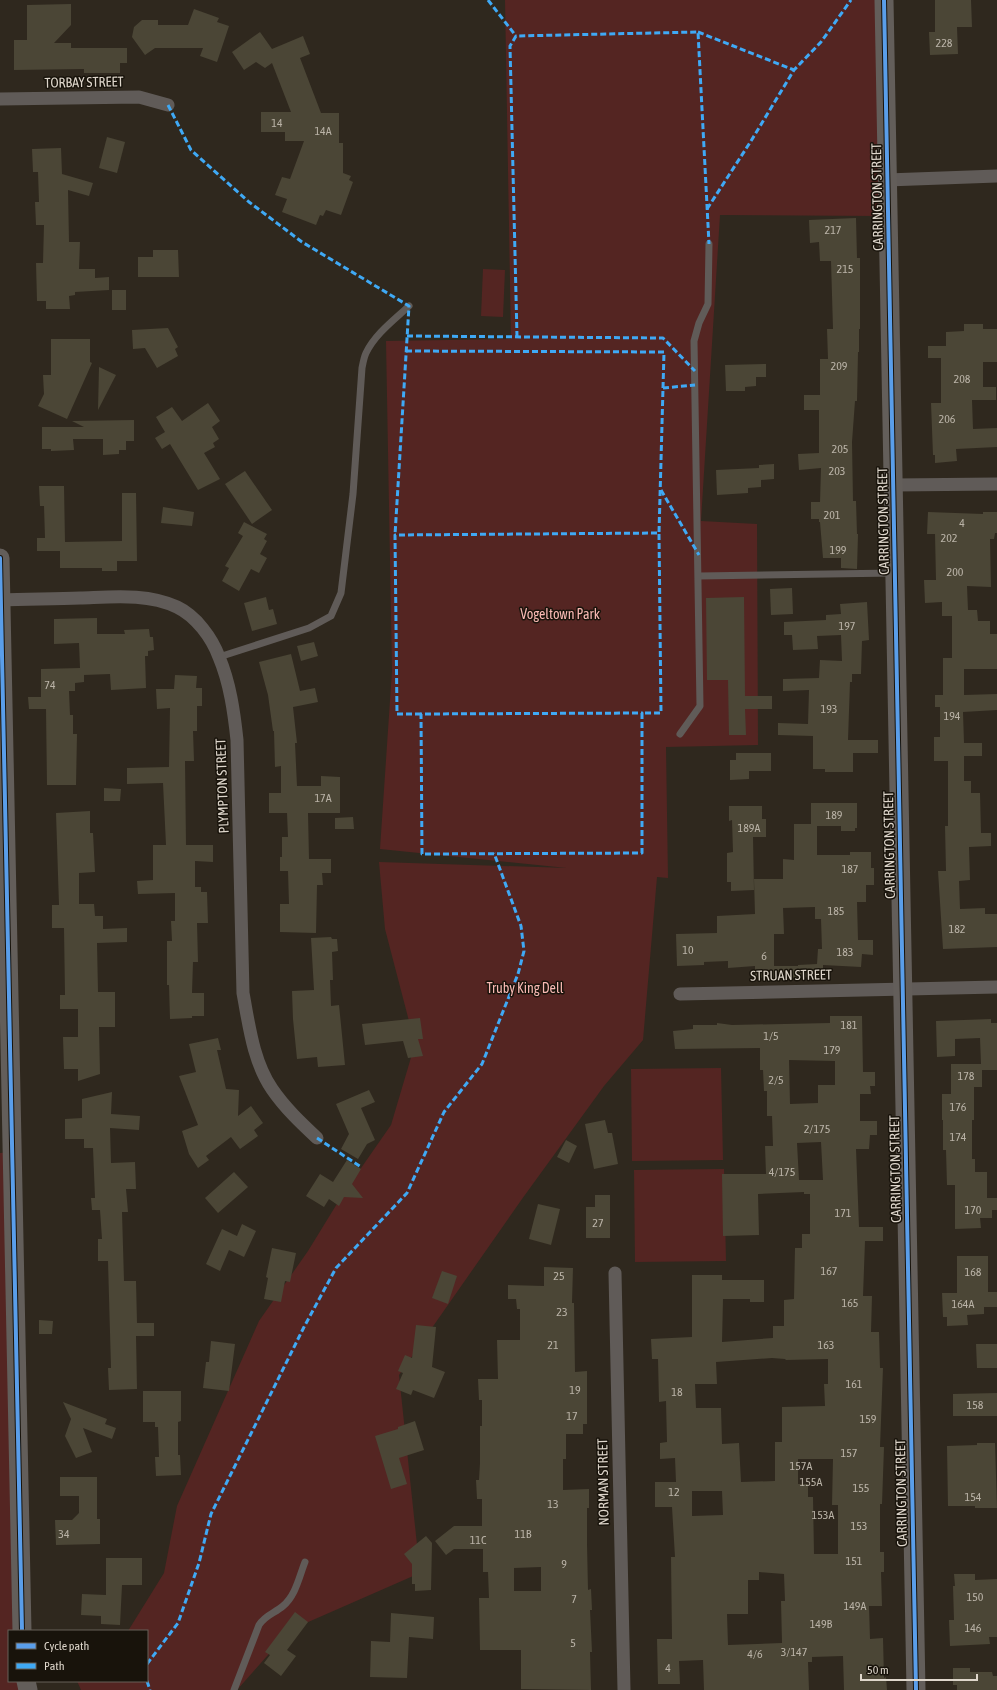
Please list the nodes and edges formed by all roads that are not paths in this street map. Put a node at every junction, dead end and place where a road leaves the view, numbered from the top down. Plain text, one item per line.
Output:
1 (884, 0) edge
2 (0, 99) edge
3 (168, 105) dead end
4 (997, 176) edge
5 (888, 180) junction
6 (709, 244) dead end
7 (409, 306) dead end
8 (997, 484) edge
9 (894, 485) junction
10 (0, 558) edge
11 (895, 573) junction
12 (699, 576) junction
13 (1, 600) edge
14 (219, 657) junction
15 (680, 734) dead end
16 (997, 987) edge
17 (902, 989) junction
18 (680, 994) dead end
19 (317, 1138) dead end
20 (615, 1273) dead end
21 (305, 1562) dead end
22 (22, 1630) edge
23 (234, 1690) edge
24 (624, 1690) edge
25 (916, 1690) edge

1 - 5 main road, CARRINGTON STREET
2 - 3 street, TORBAY STREET
4 - 5 street
5 - 9 main road, CARRINGTON STREET
6 - 12 lane
7 - 14 lane
8 - 9 street
9 - 11 main road, CARRINGTON STREET
10 - 13 main road
11 - 12 lane
11 - 17 main road, CARRINGTON STREET
12 - 15 lane
13 - 14 street, PLYMPTON STREET
13 - 22 main road
14 - 19 street, PLYMPTON STREET
16 - 17 street, STRUAN STREET
17 - 18 street, STRUAN STREET
17 - 25 main road, CARRINGTON STREET
20 - 24 street, NORMAN STREET
21 - 23 lane

